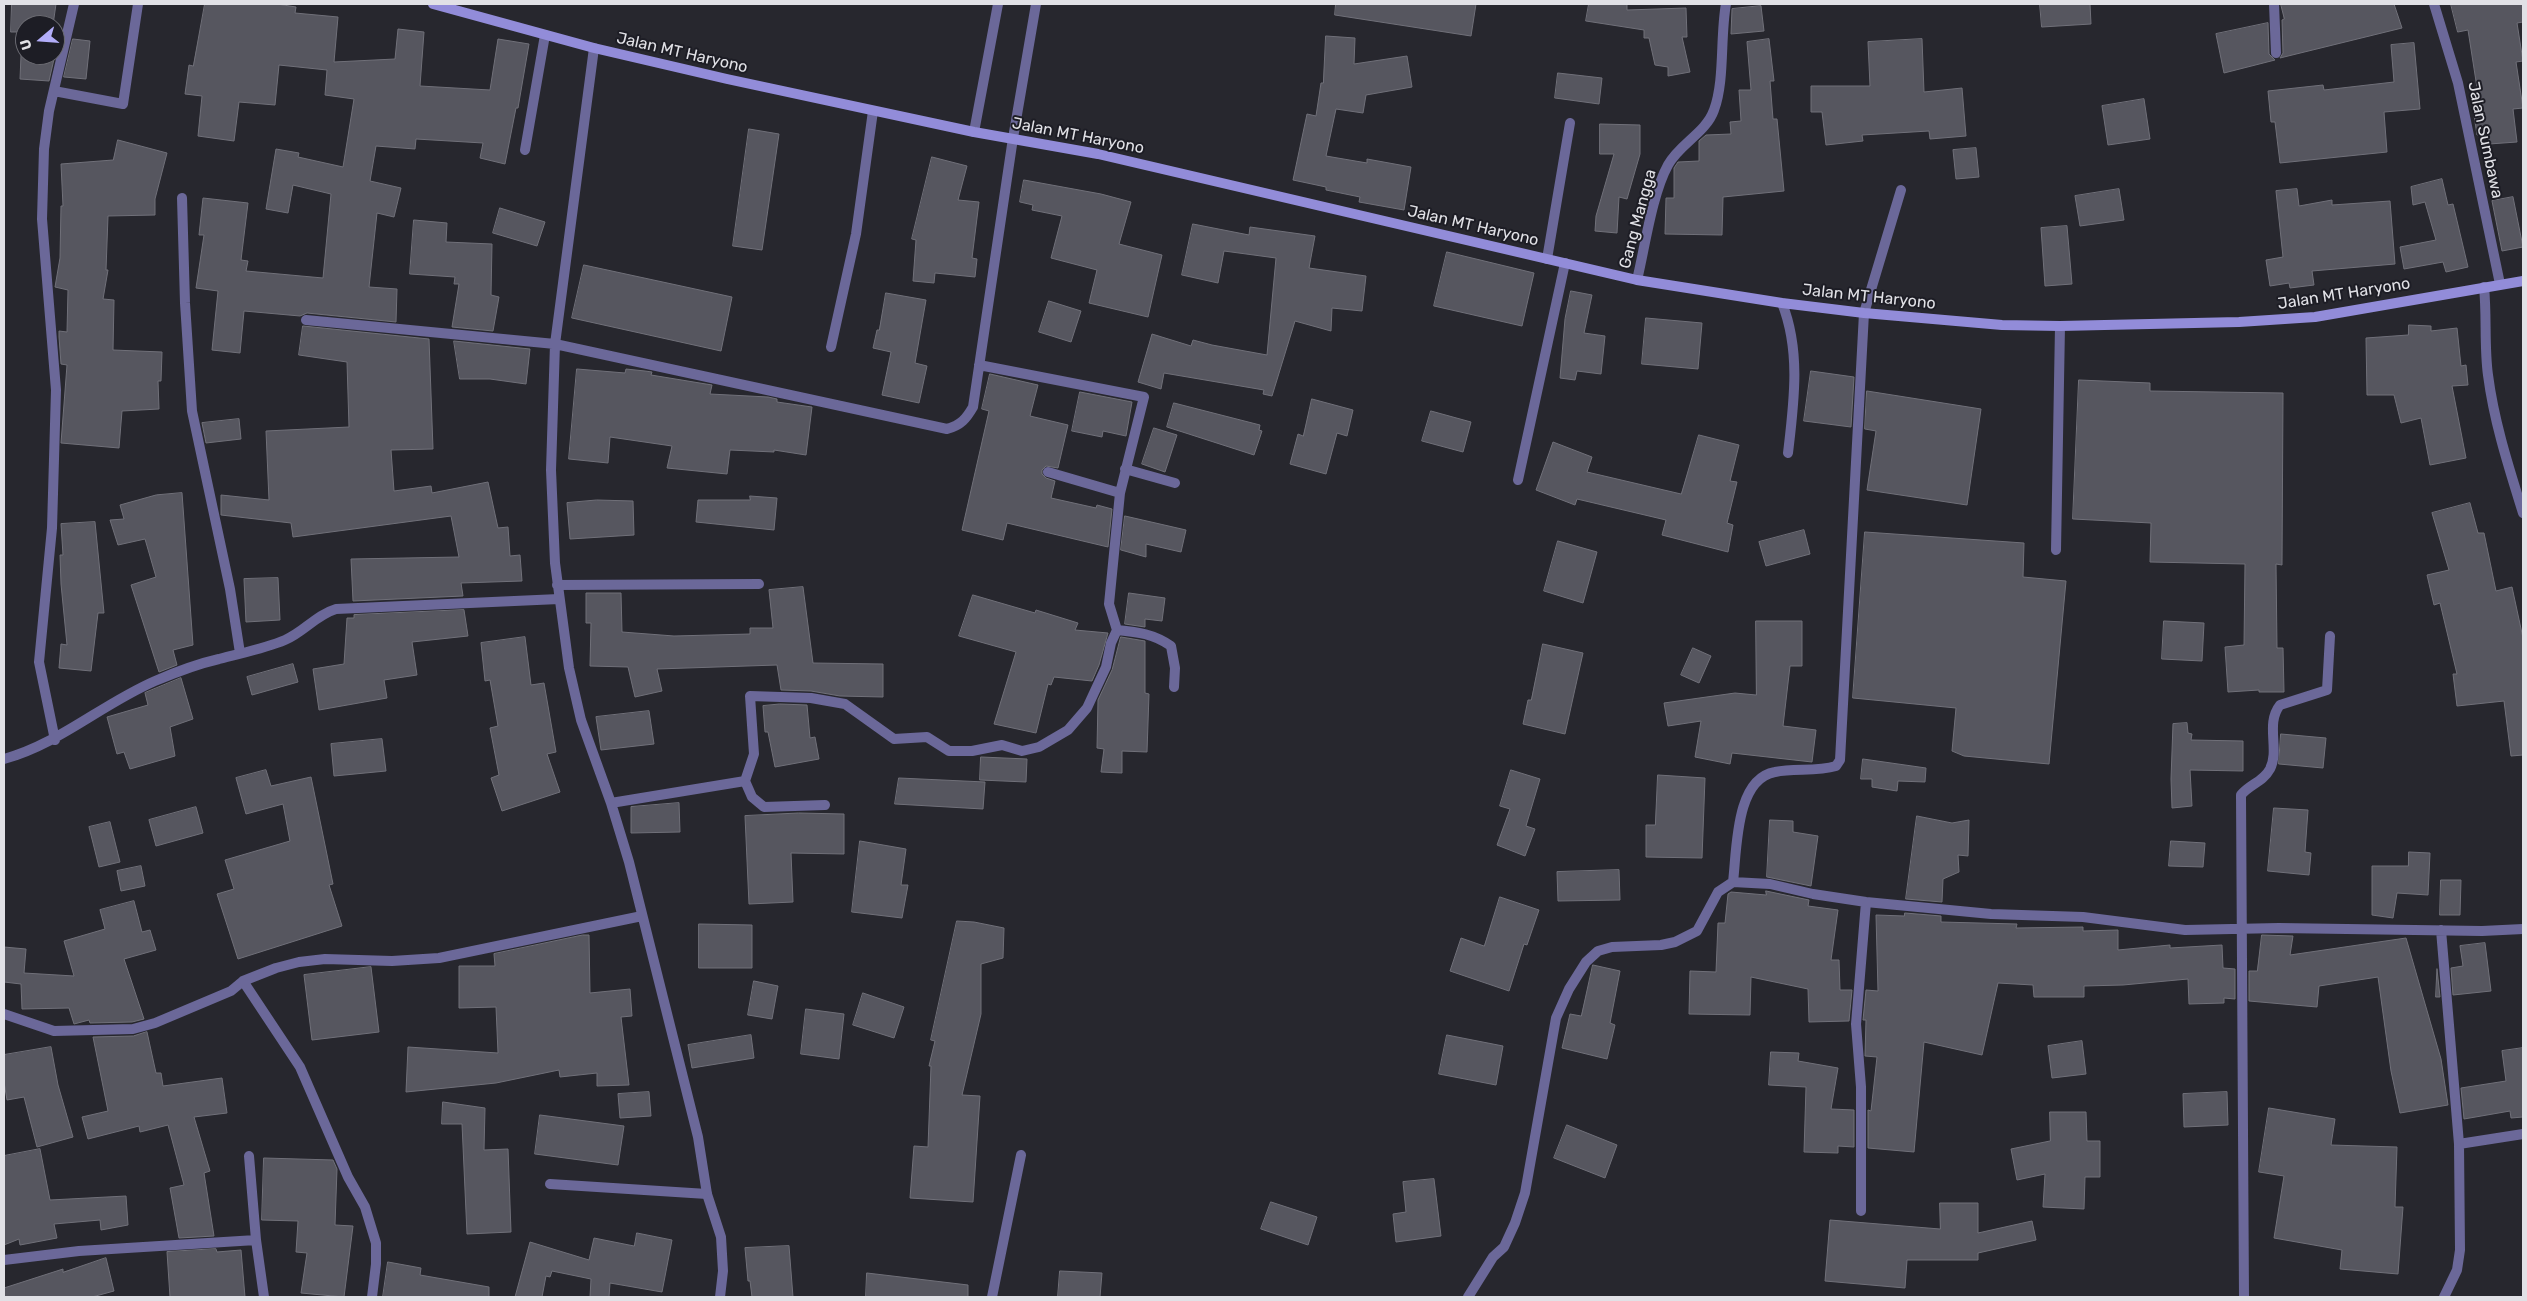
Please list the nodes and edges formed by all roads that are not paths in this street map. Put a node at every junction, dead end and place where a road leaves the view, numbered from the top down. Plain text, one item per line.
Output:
1 (74, 4) edge
2 (138, 4) edge
3 (435, 4) edge
4 (998, 4) edge
5 (1036, 4) edge
6 (1726, 4) edge
7 (2274, 4) edge
8 (2434, 4) edge
9 (545, 35) junction
10 (594, 48) junction
11 (2276, 53) dead end
12 (54, 91) junction
13 (873, 111) junction
14 (1570, 123) dead end
15 (974, 132) junction
16 (1013, 138) junction
17 (525, 150) dead end
18 (1902, 190) dead end
19 (182, 198) dead end
20 (1547, 260) junction
21 (1566, 264) junction
22 (1637, 280) junction
23 (2523, 281) edge
24 (2500, 284) junction
25 (2484, 287) junction
26 (1782, 303) junction
27 (1864, 313) junction
28 (306, 320) dead end
29 (2060, 326) junction
30 (555, 344) junction
31 (831, 347) dead end
32 (979, 365) junction
33 (1788, 453) dead end
34 (1125, 469) junction
35 (1048, 472) dead end
36 (1518, 480) dead end
37 (1175, 483) dead end
38 (1120, 493) junction
39 (2523, 513) edge
40 (2056, 550) dead end
41 (759, 584) dead end
42 (557, 585) junction
43 (559, 599) junction
44 (1117, 630) junction
45 (2330, 636) dead end
46 (240, 653) junction
47 (1174, 687) dead end
48 (54, 740) junction
49 (4, 759) edge
50 (746, 781) junction
51 (611, 803) junction
52 (825, 805) dead end
53 (1733, 882) junction
54 (1866, 902) junction
55 (642, 916) junction
56 (2523, 929) edge
57 (2241, 930) junction
58 (2441, 930) junction
59 (243, 981) junction
60 (4, 1014) edge
61 (2523, 1134) edge
62 (2459, 1144) junction
63 (1021, 1155) dead end
64 (249, 1156) dead end
65 (550, 1184) dead end
66 (707, 1194) junction
67 (1860, 1211) dead end
68 (256, 1240) junction
69 (4, 1260) edge
70 (264, 1297) edge
71 (372, 1297) edge
72 (720, 1297) edge
73 (992, 1297) edge
74 (1468, 1297) edge
75 (2244, 1297) edge
76 (2444, 1297) edge

1 - 12 street
2 - 12 street
3 - 9 main road, Jalan MT Haryono
4 - 15 street
5 - 16 street
6 - 22 street, Gang Mangga
7 - 11 street
8 - 24 street, Jalan Sumbawa
9 - 10 main road, Jalan MT Haryono
9 - 17 street
10 - 13 main road, Jalan MT Haryono
10 - 30 street
12 - 48 street
13 - 15 main road, Jalan MT Haryono
13 - 31 street
14 - 20 street
15 - 16 main road, Jalan MT Haryono
16 - 20 main road, Jalan MT Haryono
16 - 32 street
18 - 27 street
19 - 46 street
20 - 21 main road, Jalan MT Haryono
21 - 22 main road, Jalan MT Haryono
21 - 36 street
22 - 26 main road, Jalan MT Haryono
23 - 24 main road, Jalan MT Haryono
24 - 25 main road, Jalan MT Haryono
25 - 29 main road, Jalan MT Haryono
25 - 39 street
26 - 27 main road, Jalan MT Haryono
26 - 33 street
27 - 29 main road, Jalan MT Haryono
27 - 53 street
28 - 30 street
29 - 40 street
30 - 32 street
30 - 42 street
32 - 34 street
34 - 37 street
34 - 38 street
35 - 38 street
38 - 44 street
41 - 42 street
42 - 43 street
43 - 46 street
43 - 51 street
44 - 47 street
44 - 50 street
45 - 57 street
46 - 48 street
48 - 49 street
50 - 51 street
50 - 52 street
51 - 55 street
53 - 54 street
53 - 74 street
54 - 57 street
54 - 67 street
55 - 59 street
55 - 66 street
56 - 58 street
57 - 58 street
57 - 75 street
58 - 62 street
59 - 60 street
59 - 71 street
61 - 62 street
62 - 76 street
63 - 73 street
64 - 68 street
65 - 66 street
66 - 72 street
68 - 69 street
68 - 70 street

